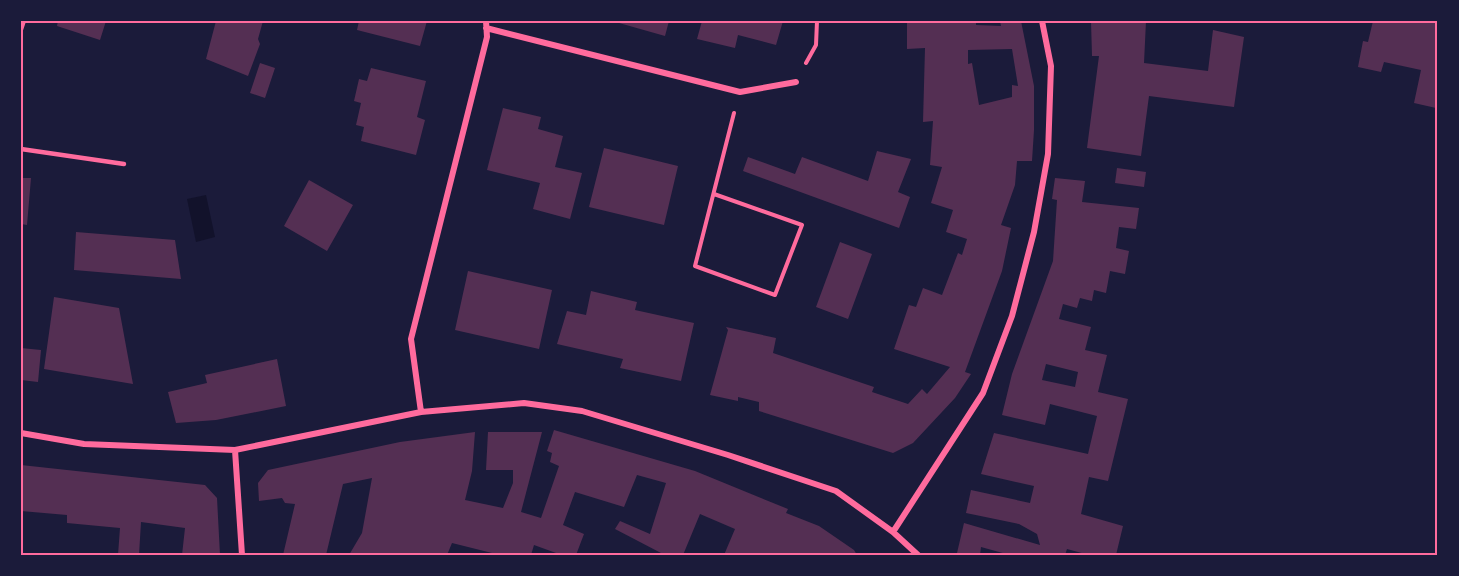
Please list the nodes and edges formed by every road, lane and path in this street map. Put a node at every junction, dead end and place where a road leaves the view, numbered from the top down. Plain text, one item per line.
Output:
1 (24, 21) edge
2 (817, 21) edge
3 (1042, 21) edge
4 (486, 25) edge
5 (21, 30) edge
6 (796, 82) joint
7 (740, 92) junction
8 (21, 149) edge
9 (124, 164) dead end
10 (714, 194) junction
11 (421, 412) junction
12 (21, 433) edge
13 (234, 450) junction
14 (893, 532) junction
15 (242, 555) edge
16 (918, 555) edge

1 - 5 path
2 - 6 path
3 - 14 street
4 - 7 street
4 - 11 street
6 - 7 street
7 - 10 path
8 - 9 lane
10 - 10 path
11 - 13 street
11 - 14 street
12 - 13 street
13 - 15 street
14 - 16 street

